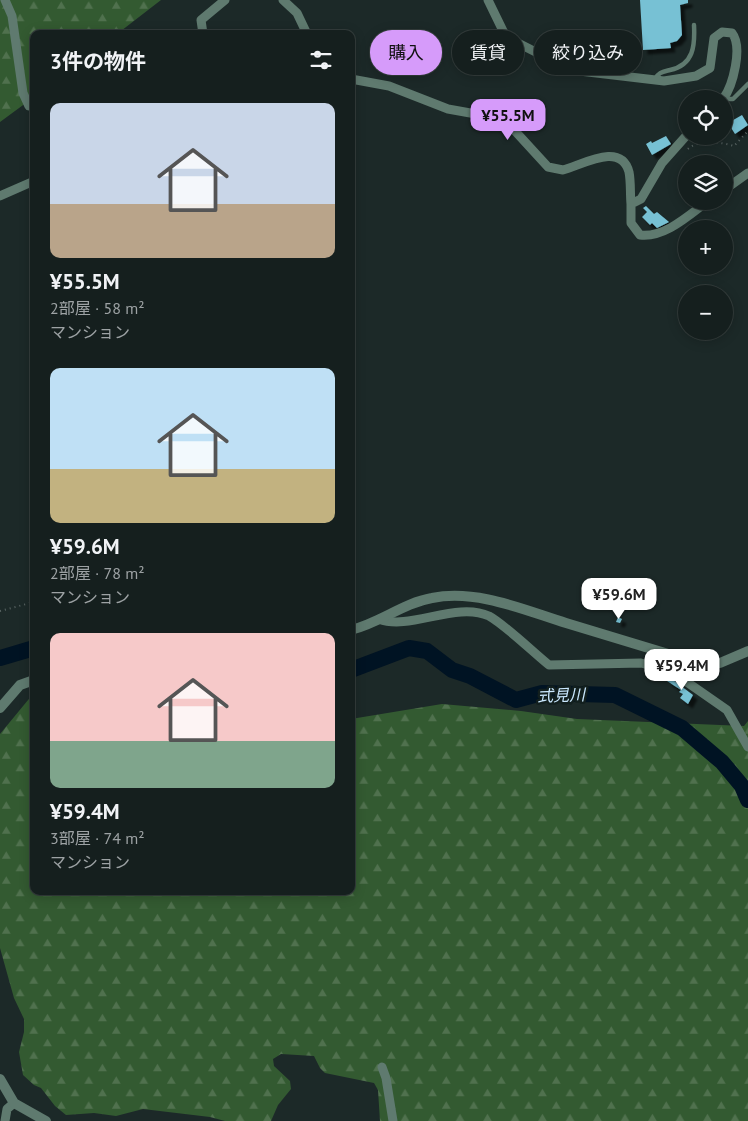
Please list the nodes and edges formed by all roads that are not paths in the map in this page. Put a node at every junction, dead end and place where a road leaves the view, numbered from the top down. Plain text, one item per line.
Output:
1 (5, 0) edge
2 (225, 0) edge
3 (283, 0) edge
4 (488, 0) edge
5 (694, 25) dead end
6 (202, 30) edge
7 (305, 30) edge
8 (355, 80) edge
9 (653, 81) junction
10 (748, 84) edge
11 (728, 90) edge
12 (733, 99) edge
13 (30, 106) edge
14 (678, 145) edge
15 (748, 173) edge
16 (30, 183) edge
17 (733, 184) edge
18 (0, 196) edge
19 (631, 204) junction
20 (696, 210) edge
21 (379, 619) junction
22 (355, 629) edge
23 (748, 651) edge
24 (30, 681) edge
25 (0, 708) edge
26 (748, 747) edge
27 (382, 1067) dead end
28 (0, 1079) edge
29 (14, 1103) junction
30 (5, 1121) edge
31 (46, 1121) edge
32 (394, 1121) edge

1 - 13 street
2 - 6 street
3 - 7 street
4 - 9 street
5 - 9 lane
8 - 19 street
9 - 11 street
10 - 12 lane
14 - 19 street
15 - 17 street
16 - 18 street
19 - 20 street
21 - 22 street
21 - 23 street
21 - 26 street
24 - 25 street
27 - 32 street
28 - 29 street
29 - 30 street
29 - 31 street

